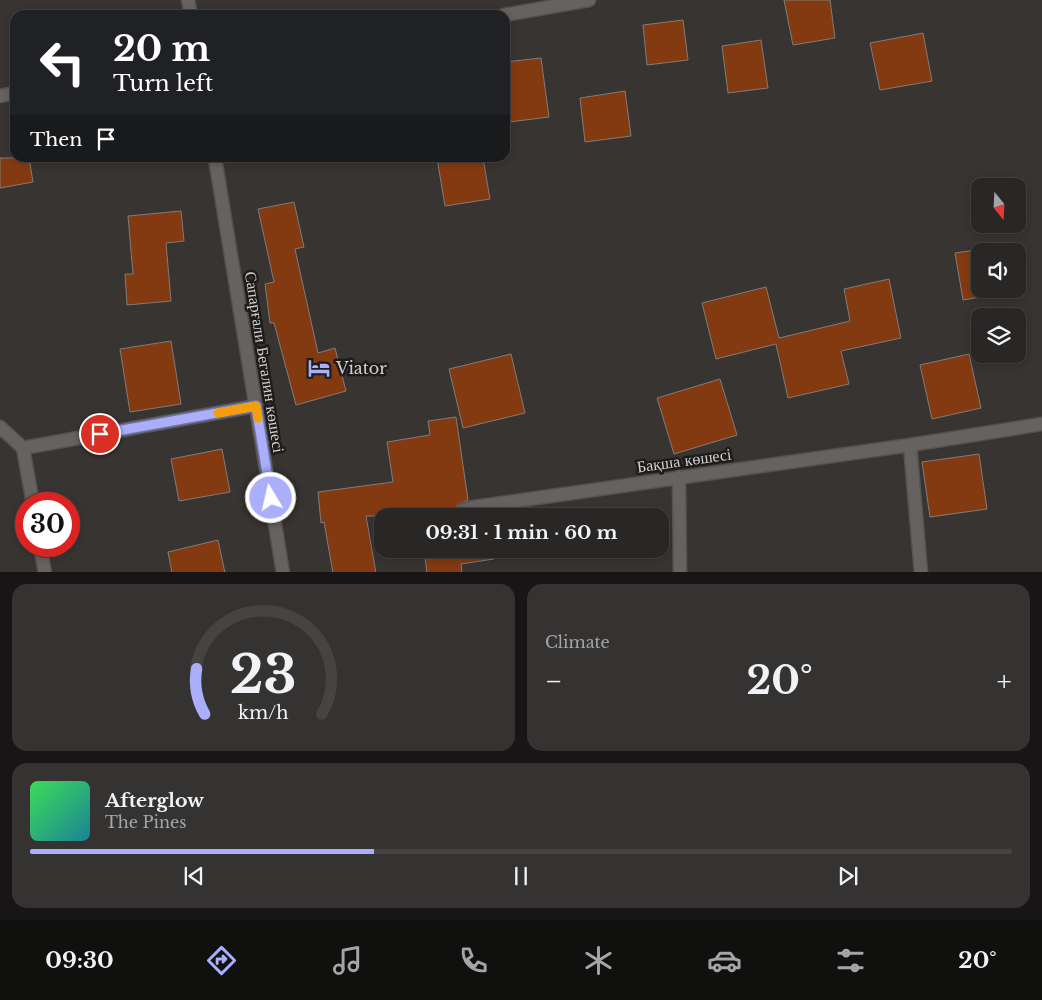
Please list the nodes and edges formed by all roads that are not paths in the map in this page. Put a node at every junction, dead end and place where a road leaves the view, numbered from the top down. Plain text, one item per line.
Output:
1 (589, 0) edge
2 (510, 14) edge
3 (216, 162) edge
4 (256, 406) junction
5 (1042, 424) edge
6 (0, 427) edge
7 (910, 445) junction
8 (23, 448) junction
9 (679, 477) junction
10 (31, 492) edge
11 (470, 508) edge
12 (42, 557) edge
13 (45, 572) edge
14 (283, 572) edge
15 (680, 572) edge
16 (921, 572) edge

1 - 2 street
3 - 4 street, Сапарғали Бегалин көшесі
4 - 8 street
4 - 14 street, Сапарғали Бегалин көшесі
5 - 7 street, Бақша көшесі
6 - 8 street
7 - 9 street, Бақша көшесі
7 - 16 street
8 - 10 street
9 - 11 street, Бақша көшесі
9 - 15 street
12 - 13 street

